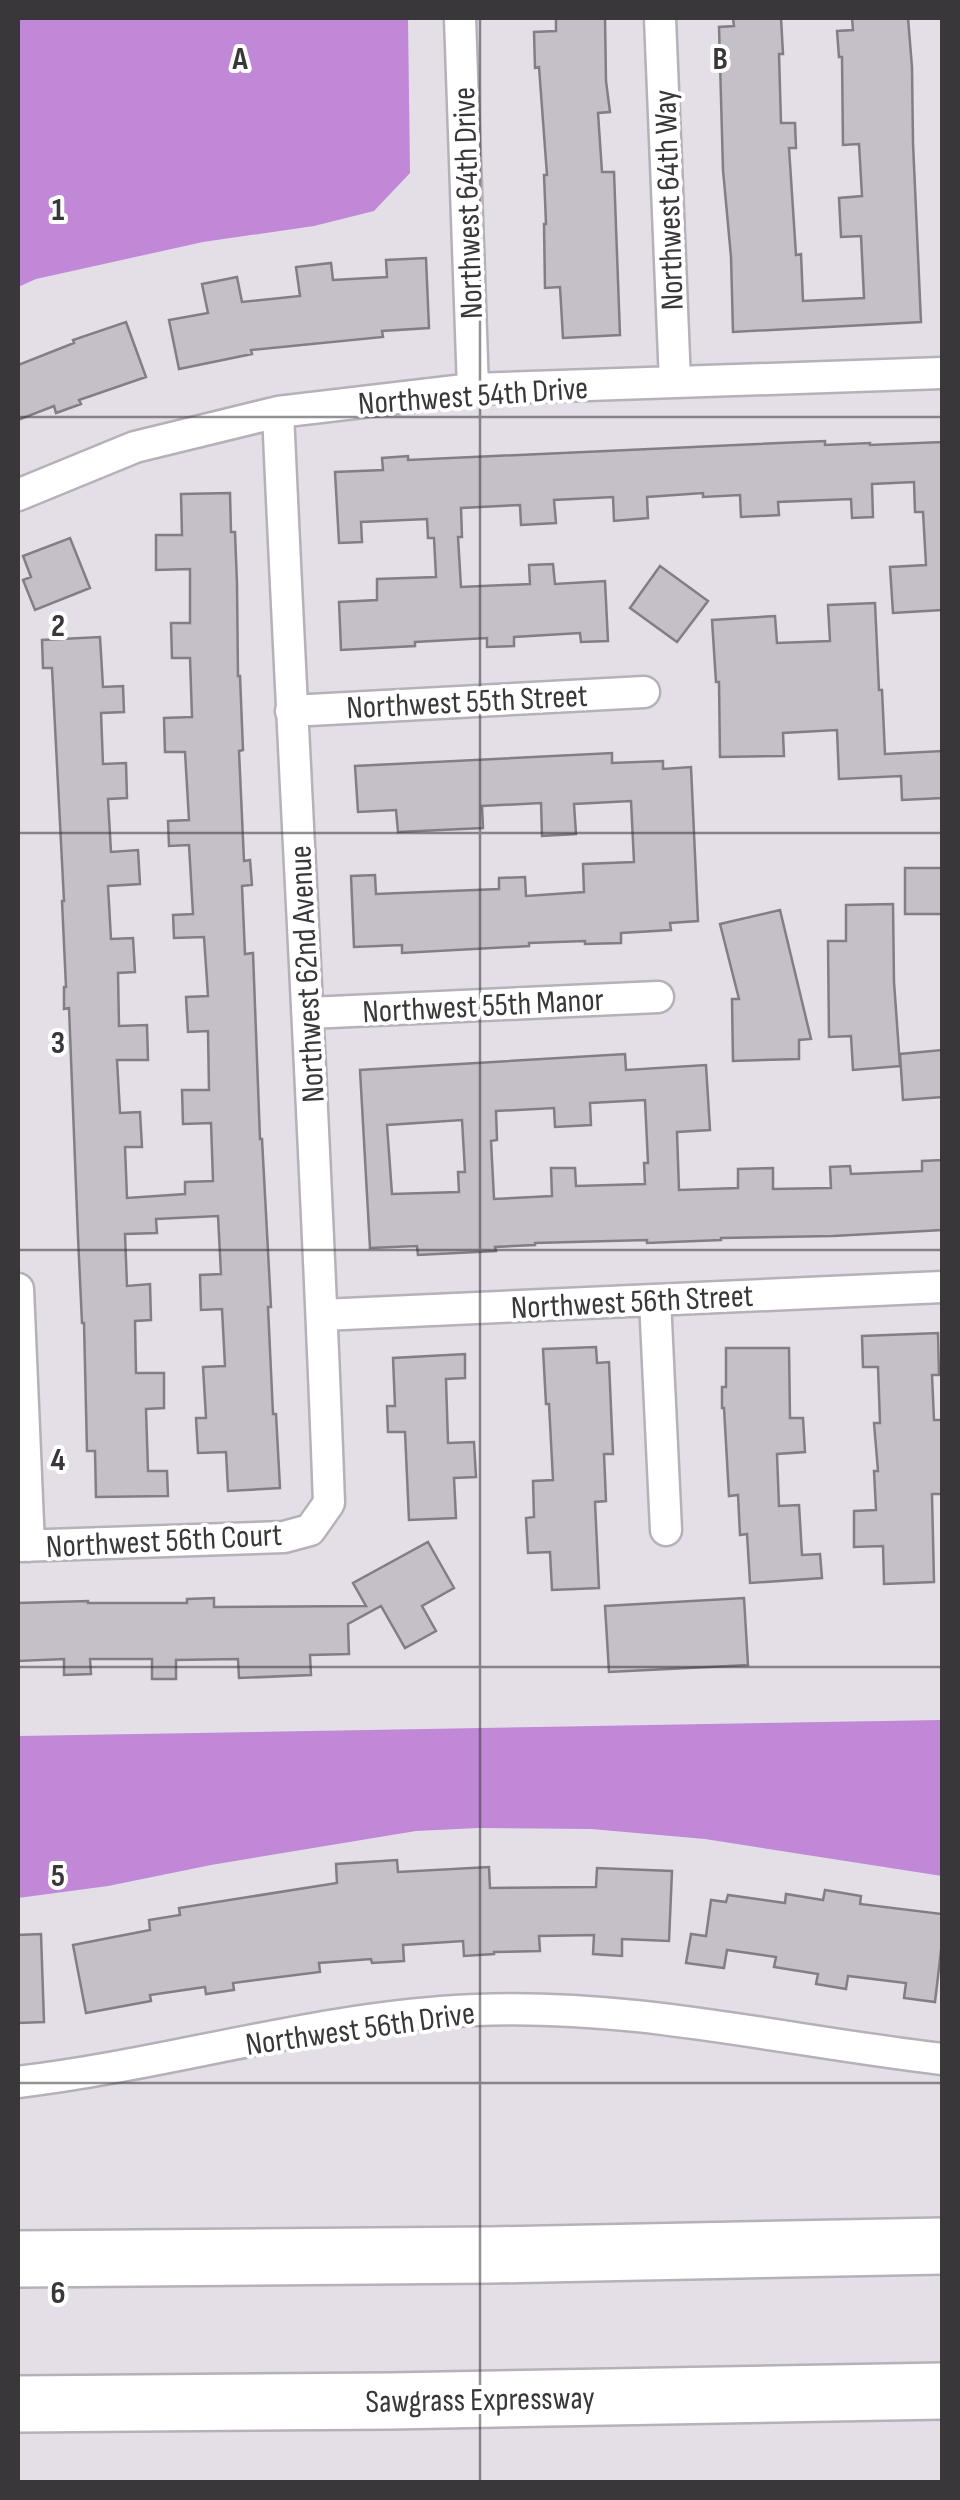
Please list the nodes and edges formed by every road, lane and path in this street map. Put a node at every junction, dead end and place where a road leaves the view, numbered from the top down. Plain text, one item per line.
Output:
1 (460, 18) edge
2 (660, 18) edge
3 (942, 373) edge
4 (676, 382) junction
5 (473, 389) junction
6 (278, 412) junction
7 (18, 495) edge
8 (644, 692) dead end
9 (291, 711) junction
10 (658, 997) dead end
11 (309, 1013) junction
12 (942, 1287) edge
13 (18, 1289) edge
14 (655, 1300) junction
15 (322, 1315) junction
16 (310, 1530) joint
17 (666, 1530) dead end
18 (24, 1546) edge
19 (942, 2060) edge
20 (18, 2082) edge
21 (942, 2246) edge
22 (18, 2259) edge
23 (942, 2391) edge
24 (18, 2404) edge

1 - 5 street, Northwest 64th Drive
2 - 4 street, Northwest 64th Way
3 - 4 street, Northwest 54th Drive
4 - 5 street, Northwest 54th Drive
5 - 6 street, Northwest 54th Drive
6 - 7 street, Northwest 54th Drive
6 - 9 street, Northwest 62nd Avenue
8 - 9 street, Northwest 55th Street
9 - 11 street, Northwest 62nd Avenue
10 - 11 street, Northwest 55th Manor
11 - 15 street, Northwest 62nd Avenue
12 - 14 street, Northwest 56th Street
13 - 18 street
14 - 15 street, Northwest 56th Street
14 - 17 street
15 - 16 street, Northwest 62nd Avenue
16 - 18 street, Northwest 56th Court
19 - 20 street, Northwest 56th Drive
21 - 22 highway
23 - 24 highway, Sawgrass Expressway

